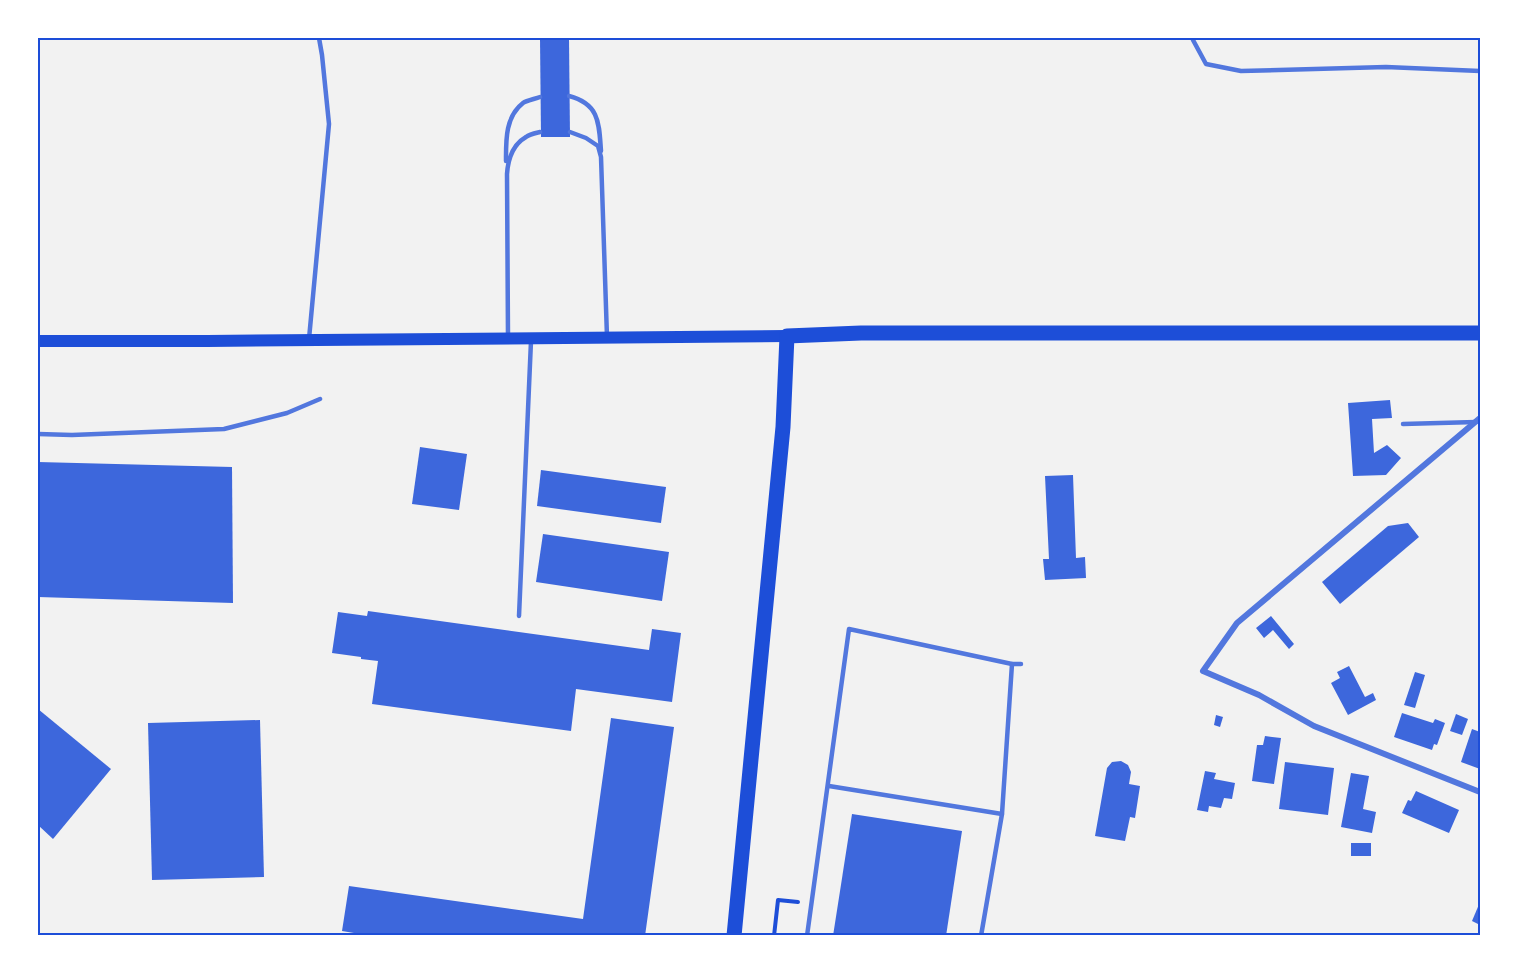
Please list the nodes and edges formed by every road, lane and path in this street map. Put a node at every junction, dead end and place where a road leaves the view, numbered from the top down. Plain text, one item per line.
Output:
1 (319, 38) edge
2 (1193, 38) edge
3 (1480, 71) edge
4 (569, 96) dead end
5 (540, 97) dead end
6 (540, 132) dead end
7 (570, 132) dead end
8 (602, 157) junction
9 (507, 174) junction
10 (1480, 333) edge
11 (787, 336) junction
12 (608, 337) junction
13 (508, 338) junction
14 (531, 338) junction
15 (309, 340) junction
16 (38, 341) edge
17 (320, 399) dead end
18 (1478, 420) edge
19 (1403, 424) dead end
20 (38, 434) edge
21 (519, 616) dead end
22 (1012, 664) junction
23 (1021, 664) dead end
24 (829, 786) junction
25 (1480, 792) edge
26 (1002, 814) junction
27 (812, 904) junction
28 (734, 936) edge
29 (774, 936) edge
30 (807, 936) edge
31 (981, 936) edge

1 - 15 lane
2 - 3 lane
4 - 8 lane
5 - 9 lane
6 - 9 lane
7 - 8 lane
8 - 12 lane
9 - 13 lane
10 - 11 main road
11 - 12 main road
11 - 28 main road
12 - 14 main road
13 - 14 main road
13 - 15 main road
14 - 21 lane
15 - 16 main road
17 - 20 lane
18 - 19 lane
18 - 25 street
22 - 23 lane
22 - 24 lane
22 - 26 lane
24 - 26 lane
24 - 27 lane
26 - 31 lane
27 - 29 path
27 - 30 lane

